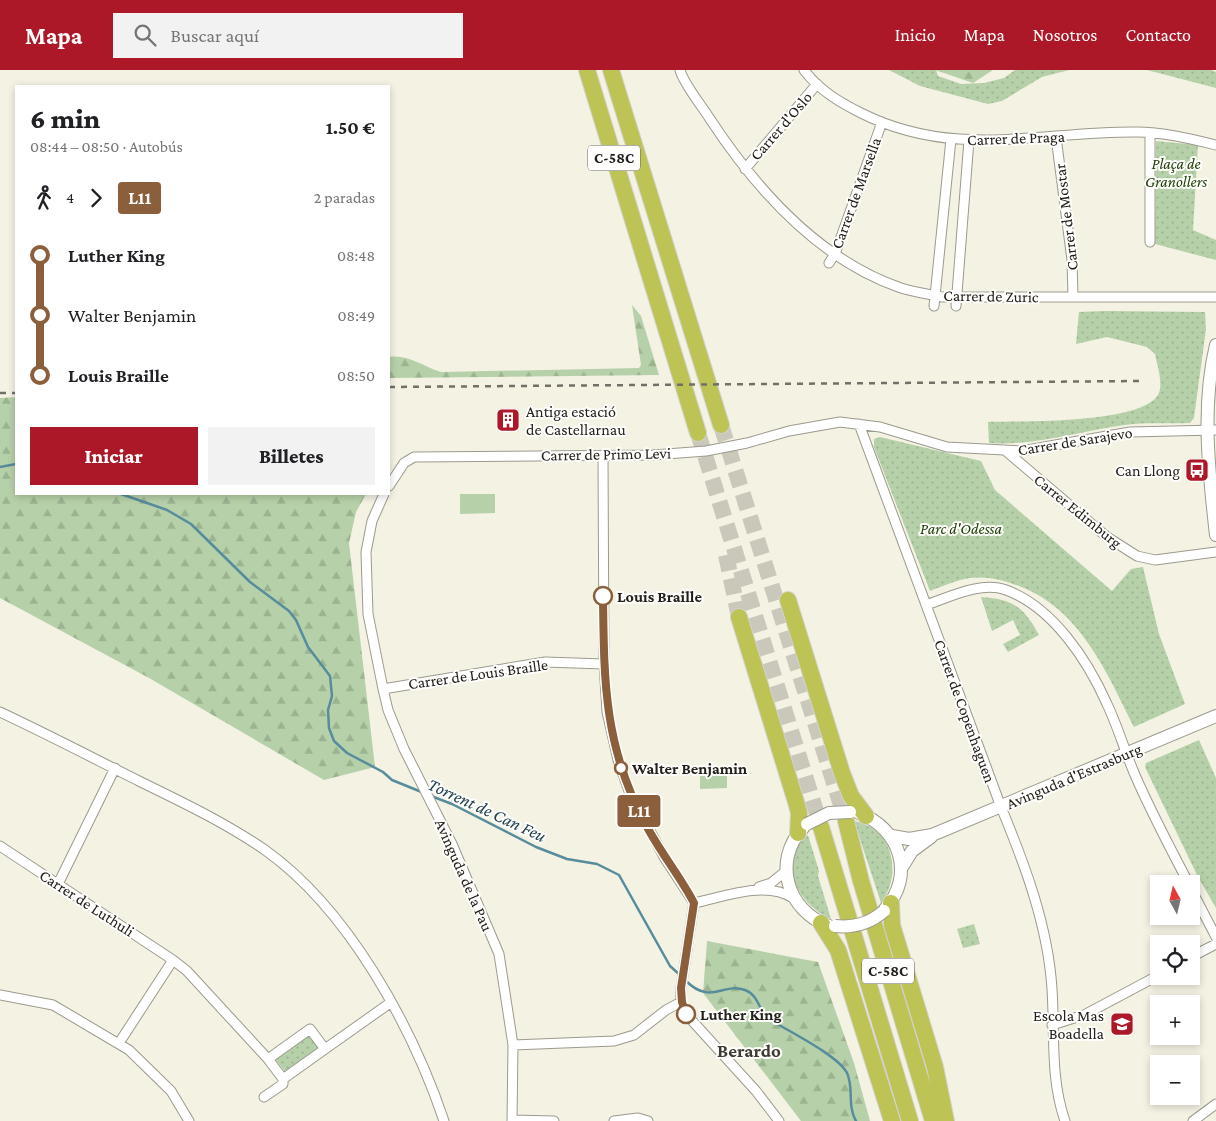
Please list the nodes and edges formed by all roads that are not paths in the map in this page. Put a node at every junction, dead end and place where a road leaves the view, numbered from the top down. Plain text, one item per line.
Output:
1 (587, 70) edge
2 (610, 70) edge
3 (804, 70) edge
4 (680, 72) edge
5 (817, 84) junction
6 (882, 122) junction
7 (1150, 133) junction
8 (1056, 138) junction
9 (951, 139) junction
10 (969, 140) junction
11 (1216, 144) edge
12 (745, 169) junction
13 (1150, 242) dead end
14 (835, 254) junction
15 (829, 263) dead end
16 (936, 296) junction
17 (1073, 297) junction
18 (1216, 297) edge
19 (956, 301) junction
20 (934, 306) dead end
21 (1216, 345) edge
22 (859, 424) junction
23 (721, 425) tunnel mouth
24 (1212, 430) edge
25 (789, 431) joint
26 (698, 433) tunnel mouth
27 (1006, 451) junction
28 (602, 455) junction
29 (390, 484) edge
30 (384, 495) edge
31 (1216, 535) edge
32 (1216, 552) edge
33 (788, 600) dead end
34 (926, 605) junction
35 (739, 617) tunnel mouth
36 (604, 664) junction
37 (383, 688) junction
38 (0, 712) edge
39 (1216, 716) edge
40 (1127, 754) junction
41 (115, 768) junction
42 (1001, 807) junction
43 (854, 816) junction
44 (809, 828) junction
45 (932, 835) junction
46 (892, 836) junction
47 (0, 846) edge
48 (902, 867) junction
49 (786, 870) junction
50 (1185, 875) edge
51 (58, 884) junction
52 (747, 892) junction
53 (793, 898) junction
54 (694, 903) junction
55 (1200, 906) edge
56 (887, 907) junction
57 (828, 925) junction
58 (1216, 937) edge
59 (1216, 944) edge
60 (1200, 952) edge
61 (173, 960) junction
62 (1150, 980) edge
63 (0, 995) edge
64 (682, 1002) junction
65 (390, 1003) junction
66 (1052, 1025) junction
67 (119, 1043) junction
68 (513, 1045) junction
69 (325, 1049) junction
70 (268, 1059) junction
71 (283, 1079) junction
72 (264, 1097) dead end
73 (1216, 1104) edge
74 (512, 1120) edge
75 (189, 1121) edge
76 (444, 1121) edge
77 (554, 1121) edge
78 (614, 1121) edge
79 (648, 1121) edge
80 (778, 1121) edge
81 (892, 1121) edge
82 (910, 1121) edge
83 (933, 1121) edge
84 (946, 1121) edge
85 (1066, 1121) edge
86 (1193, 1121) edge

1 - 26 highway, C-58C
2 - 23 highway, C-58C
3 - 5 street, Carrer de Praga
4 - 12 street, Carrer de Zuric
5 - 6 street, Carrer de Praga
5 - 12 street, Carrer d'Oslo
6 - 9 street, Carrer de Praga
6 - 14 street, Carrer de Marsella
7 - 8 street, Carrer de Praga
7 - 11 street, Carrer de Praga
7 - 13 street
8 - 10 street, Carrer de Praga
8 - 17 street, Carrer de Mostar
9 - 10 street, Carrer de Praga
9 - 16 street
10 - 19 street
12 - 14 street, Carrer de Zuric
14 - 15 street, Carrer de Marsella
14 - 16 street, Carrer de Zuric
16 - 19 street, Carrer de Zuric
16 - 20 street
17 - 18 street, Carrer de Zuric
17 - 19 street, Carrer de Zuric
21 - 24 main road
22 - 25 street, Carrer de Sarajevo
22 - 27 street, Carrer de Sarajevo
22 - 34 street, Carrer de Copenhaguen
24 - 27 street, Carrer de Sarajevo
24 - 31 main road
25 - 28 street, Carrer de Primo Levi
27 - 32 street, Carrer Edimburg
28 - 29 street, Carrer de Primo Levi
28 - 36 street
30 - 37 street, Avinguda de la Pau
33 - 43 highway
34 - 40 street
34 - 42 street, Carrer de Copenhaguen
35 - 44 highway
36 - 37 street, Carrer de Louis Braille
36 - 54 street
37 - 68 street, Avinguda de la Pau
38 - 41 street
39 - 40 main road, Avinguda d'Estrasburg
40 - 42 main road, Avinguda d'Estrasburg
40 - 50 street
41 - 51 street
41 - 65 street
42 - 45 main road, Avinguda d'Estrasburg
42 - 66 street, Carrer de Copenhaguen
43 - 44 main road, bridge
43 - 46 main road
43 - 83 highway, C-58C
44 - 49 main road
44 - 82 highway, C-58C
45 - 46 main road, Avinguda d'Estrasburg
45 - 48 main road, Avinguda d'Estrasburg
46 - 48 main road
47 - 51 street, Carrer de Luthuli
48 - 56 main road
49 - 52 street
49 - 53 main road
51 - 61 street, Carrer de Luthuli
52 - 53 street
52 - 54 street
53 - 57 main road
54 - 64 street
55 - 58 street
56 - 57 main road, bridge
56 - 84 highway
57 - 81 highway
59 - 60 street
61 - 67 street
61 - 70 street, Carrer de Luthuli
62 - 66 street
63 - 67 street
64 - 68 street
64 - 80 street
65 - 69 street
65 - 76 street
66 - 85 street, Carrer de Copenhaguen
67 - 75 street
68 - 74 street, Avinguda de la Pau
69 - 70 street
69 - 71 street
70 - 71 street, Carrer de Luthuli
71 - 72 street
73 - 86 street
74 - 77 street
78 - 79 street

